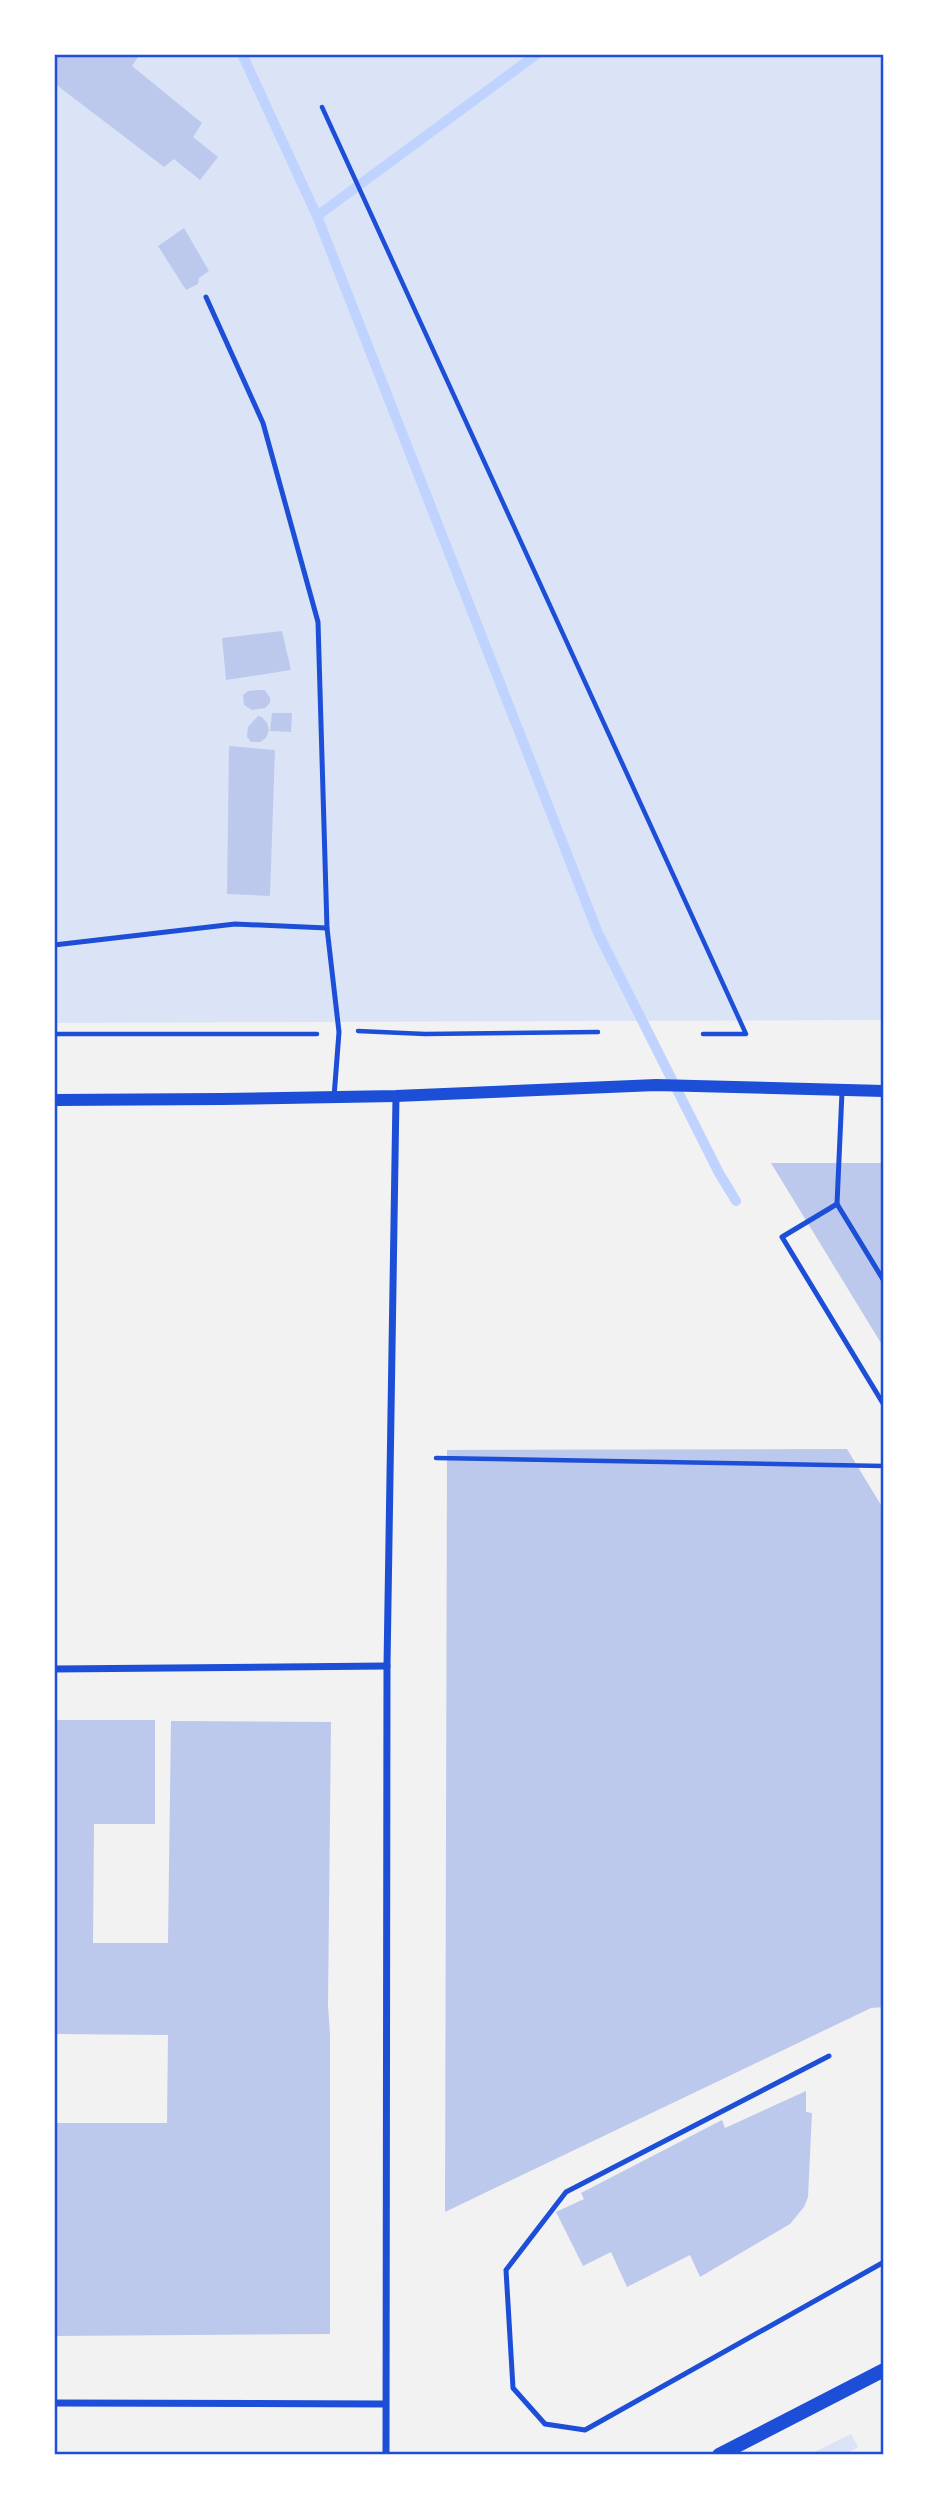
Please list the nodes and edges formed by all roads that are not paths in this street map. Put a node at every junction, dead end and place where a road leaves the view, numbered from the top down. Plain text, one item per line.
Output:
1 (206, 297) dead end
2 (327, 928) junction
3 (54, 945) edge
4 (842, 1089) junction
5 (881, 1090) edge
6 (396, 1096) junction
7 (334, 1097) junction
8 (54, 1100) edge
9 (837, 1203) junction
10 (884, 1281) edge
11 (884, 1405) edge
12 (387, 1666) junction
13 (54, 1669) edge
14 (829, 2056) dead end
15 (884, 2262) edge
16 (884, 2371) edge
17 (54, 2403) edge
18 (385, 2404) junction
19 (386, 2455) edge
20 (719, 2455) edge

1 - 2 lane
2 - 3 lane
2 - 7 lane
4 - 5 street
4 - 6 street
4 - 9 lane
6 - 7 street
6 - 12 street
7 - 8 street
9 - 10 lane
9 - 11 lane
12 - 13 street
12 - 18 street
14 - 15 lane
16 - 20 main road
17 - 18 street
18 - 19 street

